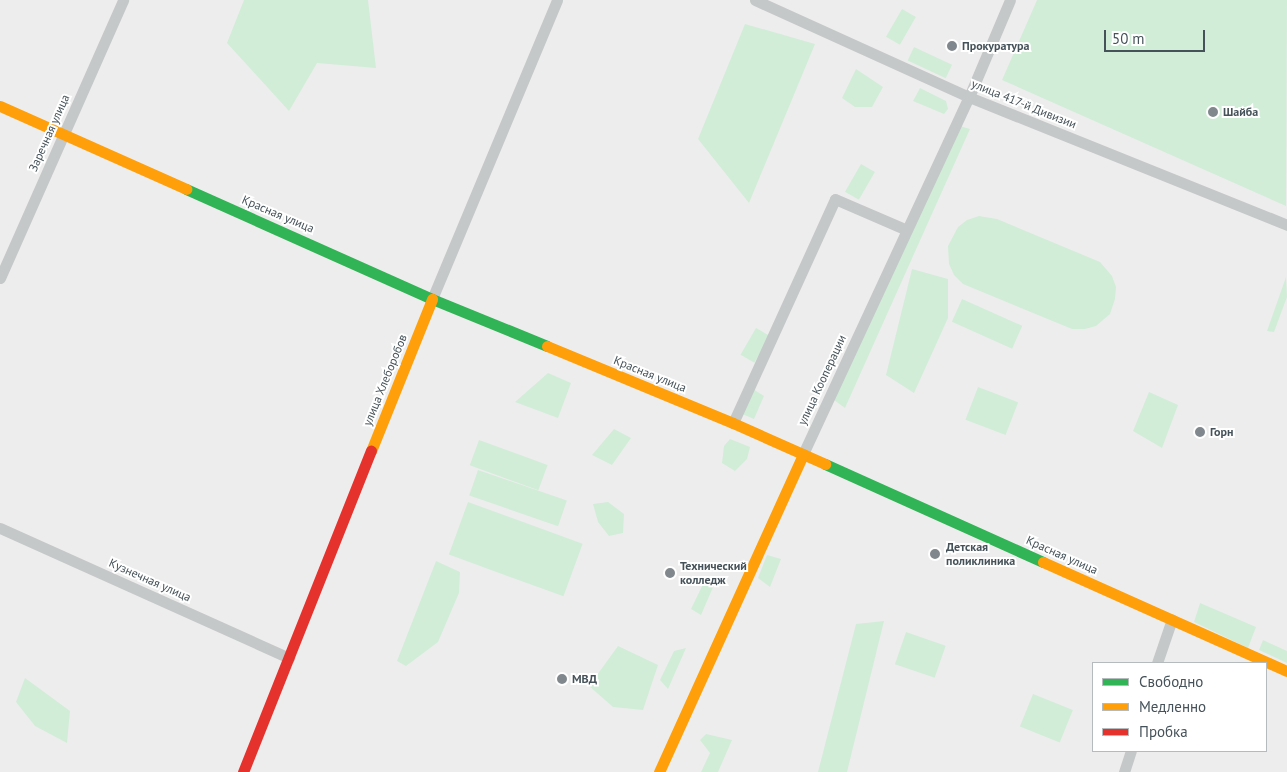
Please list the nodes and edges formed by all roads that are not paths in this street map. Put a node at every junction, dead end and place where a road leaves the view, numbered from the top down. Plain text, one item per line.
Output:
1 (123, 0) edge
2 (557, 0) edge
3 (755, 0) edge
4 (1010, 0) edge
5 (969, 97) junction
6 (0, 106) edge
7 (63, 134) junction
8 (1287, 225) edge
9 (907, 230) junction
10 (0, 278) edge
11 (432, 298) junction
12 (733, 423) junction
13 (803, 454) junction
14 (0, 528) edge
15 (1172, 619) junction
16 (289, 658) junction
17 (1158, 662) edge
18 (1287, 670) edge
19 (1130, 752) edge
20 (243, 772) edge
21 (659, 772) edge
22 (1124, 772) edge

1 - 7 street, Заречная улица
2 - 11 street, улица Хлеборобов
3 - 5 street, улица 417-й Дивизии
4 - 5 street, улица Кооперации
5 - 8 street, улица 417-й Дивизии
5 - 9 street, улица Кооперации
6 - 7 street, Красная улица
7 - 10 street, Заречная улица
7 - 11 street, Красная улица
9 - 12 street
9 - 13 street, улица Кооперации
11 - 12 street, Красная улица
11 - 16 street, улица Хлеборобов
12 - 13 street, Красная улица
13 - 15 street, Красная улица
13 - 21 street, улица Кооперации
14 - 16 street, Кузнечная улица
15 - 17 street
15 - 18 street, Красная улица
16 - 20 street, улица Хлеборобов
19 - 22 street

